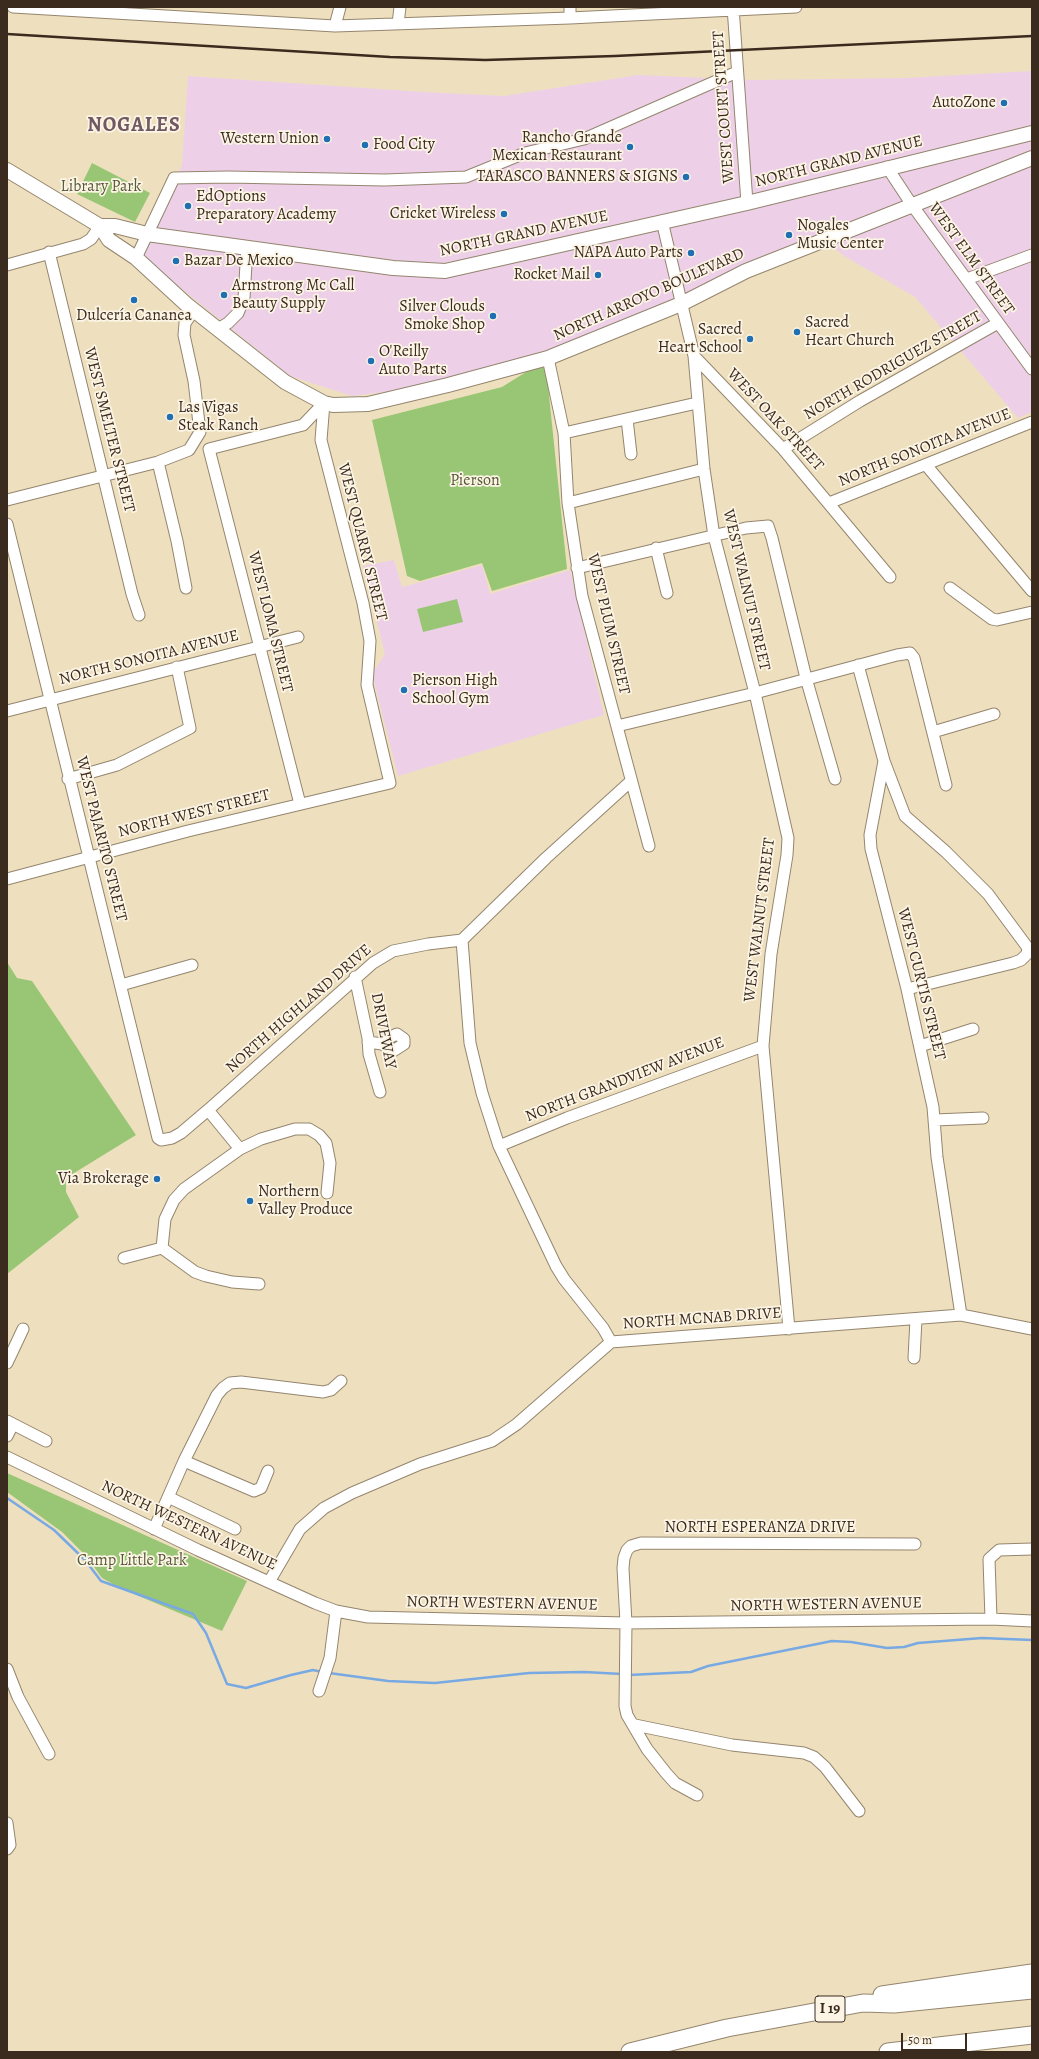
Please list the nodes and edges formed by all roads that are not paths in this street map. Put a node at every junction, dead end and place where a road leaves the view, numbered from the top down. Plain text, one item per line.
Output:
1 (13, 7) edge
2 (340, 7) edge
3 (400, 7) edge
4 (570, 7) edge
5 (796, 7) edge
6 (733, 8) edge
7 (570, 18) junction
8 (398, 24) junction
9 (335, 26) junction
10 (737, 72) junction
11 (1032, 132) edge
12 (1032, 158) edge
13 (887, 167) junction
14 (7, 170) edge
15 (747, 202) junction
16 (912, 205) junction
17 (662, 221) junction
18 (100, 226) junction
19 (147, 234) junction
20 (247, 248) junction
21 (49, 252) junction
22 (1032, 255) edge
23 (136, 258) junction
24 (7, 265) edge
25 (967, 279) junction
26 (681, 304) junction
27 (194, 310) junction
28 (998, 323) junction
29 (218, 329) junction
30 (694, 356) junction
31 (548, 358) junction
32 (1032, 369) edge
33 (324, 402) junction
34 (697, 403) junction
35 (627, 419) junction
36 (1032, 422) edge
37 (564, 433) junction
38 (783, 449) junction
39 (631, 454) dead end
40 (158, 462) junction
41 (926, 465) junction
42 (704, 469) junction
43 (104, 475) junction
44 (7, 500) edge
45 (568, 503) junction
46 (829, 503) junction
47 (7, 524) edge
48 (714, 536) junction
49 (656, 548) junction
50 (577, 568) junction
51 (890, 577) dead end
52 (186, 588) dead end
53 (950, 588) dead end
54 (1032, 591) edge
55 (667, 593) dead end
56 (1032, 612) edge
57 (139, 615) dead end
58 (298, 636) dead end
59 (260, 646) junction
60 (858, 665) junction
61 (177, 668) junction
62 (806, 678) junction
63 (755, 693) junction
64 (49, 700) junction
65 (7, 711) edge
66 (994, 714) dead end
67 (617, 726) junction
68 (933, 732) junction
69 (884, 761) junction
70 (68, 779) junction
71 (835, 779) dead end
72 (630, 781) junction
73 (390, 783) joint
74 (946, 785) dead end
75 (300, 804) junction
76 (649, 846) dead end
77 (90, 858) junction
78 (7, 879) edge
79 (462, 940) junction
80 (192, 965) dead end
81 (356, 977) junction
82 (121, 985) junction
83 (907, 989) junction
84 (973, 1029) dead end
85 (368, 1042) junction
86 (382, 1044) dead end
87 (763, 1046) junction
88 (920, 1046) junction
89 (380, 1092) dead end
90 (208, 1110) junction
91 (983, 1118) dead end
92 (935, 1120) junction
93 (181, 1133) joint
94 (499, 1146) junction
95 (240, 1149) junction
96 (328, 1193) dead end
97 (162, 1248) junction
98 (124, 1258) dead end
99 (259, 1284) dead end
100 (961, 1316) junction
101 (916, 1319) junction
102 (23, 1329) dead end
103 (789, 1329) junction
104 (1032, 1330) edge
105 (611, 1342) junction
106 (914, 1358) dead end
107 (7, 1363) edge
108 (341, 1381) dead end
109 (10, 1423) edge
110 (7, 1436) edge
111 (46, 1441) dead end
112 (7, 1457) edge
113 (184, 1461) junction
114 (268, 1471) dead end
115 (168, 1497) junction
116 (154, 1529) junction
117 (235, 1529) dead end
118 (915, 1544) dead end
119 (1032, 1549) edge
120 (268, 1582) junction
121 (336, 1612) junction
122 (991, 1620) junction
123 (1032, 1621) edge
124 (626, 1623) junction
125 (7, 1669) edge
126 (318, 1691) dead end
127 (635, 1725) junction
128 (49, 1754) dead end
129 (697, 1795) dead end
130 (859, 1810) dead end
131 (7, 1823) edge
132 (7, 1849) edge
133 (1032, 1972) edge
134 (1032, 1990) edge
135 (863, 2003) junction
136 (1032, 2035) edge
137 (1032, 2044) edge
138 (909, 2049) junction
139 (630, 2052) edge
140 (888, 2052) edge

1 - 9 street
2 - 9 street
3 - 8 street
4 - 7 street
5 - 6 street
6 - 7 street
6 - 10 street, WEST COURT STREET
7 - 8 street
8 - 9 street
10 - 15 street, WEST COURT STREET
10 - 19 street
11 - 13 main road, NORTH GRAND AVENUE
12 - 16 main road, NORTH ARROYO BOULEVARD
13 - 15 main road, NORTH GRAND AVENUE
13 - 16 street, WEST ELM STREET
14 - 18 main road, NORTH GRAND AVENUE
15 - 17 main road, NORTH GRAND AVENUE
16 - 25 street, WEST ELM STREET
16 - 26 main road, NORTH ARROYO BOULEVARD
17 - 20 main road, NORTH GRAND AVENUE
17 - 26 street, WEST OAK STREET
18 - 19 main road, NORTH GRAND AVENUE
18 - 21 street
18 - 23 main road, NORTH ARROYO BOULEVARD
19 - 20 main road, NORTH GRAND AVENUE
19 - 23 street
20 - 29 street
21 - 24 street
21 - 43 street, WEST SMELTER STREET
22 - 25 street
23 - 27 main road, NORTH ARROYO BOULEVARD
25 - 28 street, WEST ELM STREET
26 - 30 street, WEST OAK STREET
26 - 31 main road, NORTH ARROYO BOULEVARD
27 - 29 main road, NORTH ARROYO BOULEVARD
27 - 40 street
28 - 32 street, WEST ELM STREET
28 - 38 street, NORTH RODRIGUEZ STREET
29 - 33 main road, NORTH ARROYO BOULEVARD
30 - 34 street, WEST WALNUT STREET
30 - 38 street, WEST OAK STREET
31 - 33 main road, NORTH ARROYO BOULEVARD
31 - 37 street, WEST PLUM STREET
33 - 59 street, WEST LOMA STREET
33 - 73 street, WEST QUARRY STREET
34 - 35 street
34 - 42 street, WEST WALNUT STREET
35 - 37 street
35 - 39 street
36 - 41 street, NORTH SONOITA AVENUE
37 - 45 street, WEST PLUM STREET
38 - 46 street, WEST OAK STREET
40 - 43 street
40 - 52 street
41 - 46 street, NORTH SONOITA AVENUE
41 - 54 street
42 - 45 street
42 - 48 street, WEST WALNUT STREET
43 - 44 street
43 - 57 street, WEST SMELTER STREET
45 - 50 street, WEST PLUM STREET
46 - 51 street, WEST OAK STREET
47 - 64 street, WEST PAJARITO STREET
48 - 49 street
48 - 62 street
48 - 63 street, WEST WALNUT STREET
49 - 50 street
49 - 55 street
50 - 67 street, WEST PLUM STREET
53 - 56 street
58 - 59 street, NORTH SONOITA AVENUE
59 - 61 street, NORTH SONOITA AVENUE
59 - 75 street, WEST LOMA STREET
60 - 62 street
60 - 68 street
60 - 69 street, WEST CURTIS STREET
61 - 64 street, NORTH SONOITA AVENUE
61 - 70 street
62 - 63 street
62 - 71 street
63 - 67 street
63 - 87 street, WEST WALNUT STREET
64 - 65 street, NORTH SONOITA AVENUE
64 - 70 street, WEST PAJARITO STREET
66 - 68 street
67 - 72 street, WEST PLUM STREET
68 - 74 street
69 - 83 street, WEST CURTIS STREET
69 - 83 street
70 - 77 street, WEST PAJARITO STREET
72 - 76 street, WEST PLUM STREET
72 - 79 street
73 - 75 street, NORTH WEST STREET
75 - 77 street, NORTH WEST STREET
77 - 78 street, NORTH WEST STREET
77 - 82 street, WEST PAJARITO STREET
79 - 81 street, NORTH HIGHLAND DRIVE
79 - 94 street
80 - 82 street
81 - 85 street, DRIVEWAY
81 - 90 street, NORTH HIGHLAND DRIVE
82 - 93 street, WEST PAJARITO STREET
83 - 88 street, WEST CURTIS STREET
84 - 88 street
85 - 86 street
85 - 89 street, DRIVEWAY
87 - 94 street, NORTH GRANDVIEW AVENUE
87 - 103 street, WEST WALNUT STREET
88 - 92 street, WEST CURTIS STREET
90 - 93 street, NORTH HIGHLAND DRIVE
90 - 95 street
91 - 92 street
92 - 100 street, WEST CURTIS STREET
94 - 105 street
95 - 96 street
95 - 97 street
97 - 98 street
97 - 99 street
100 - 101 street, NORTH MCNAB DRIVE
100 - 104 street, NORTH MCNAB DRIVE
101 - 103 street, NORTH MCNAB DRIVE
101 - 106 street
102 - 107 street
103 - 105 street, NORTH MCNAB DRIVE
105 - 120 street, NORTH MCNAB DRIVE
108 - 113 street
109 - 110 street
109 - 111 street
112 - 116 street, NORTH WESTERN AVENUE
113 - 114 street
113 - 115 street
115 - 116 street
115 - 117 street
116 - 120 street, NORTH WESTERN AVENUE
118 - 124 street, NORTH ESPERANZA DRIVE
119 - 122 street
120 - 121 street, NORTH WESTERN AVENUE
121 - 124 street, NORTH WESTERN AVENUE
121 - 126 street
122 - 123 street, NORTH WESTERN AVENUE
122 - 124 street, NORTH WESTERN AVENUE
124 - 127 street
125 - 128 street
127 - 129 street
127 - 130 street
131 - 132 street
133 - 135 highway
134 - 135 highway, I 19
135 - 139 highway, I 19
136 - 138 highway
137 - 138 highway
138 - 140 highway

